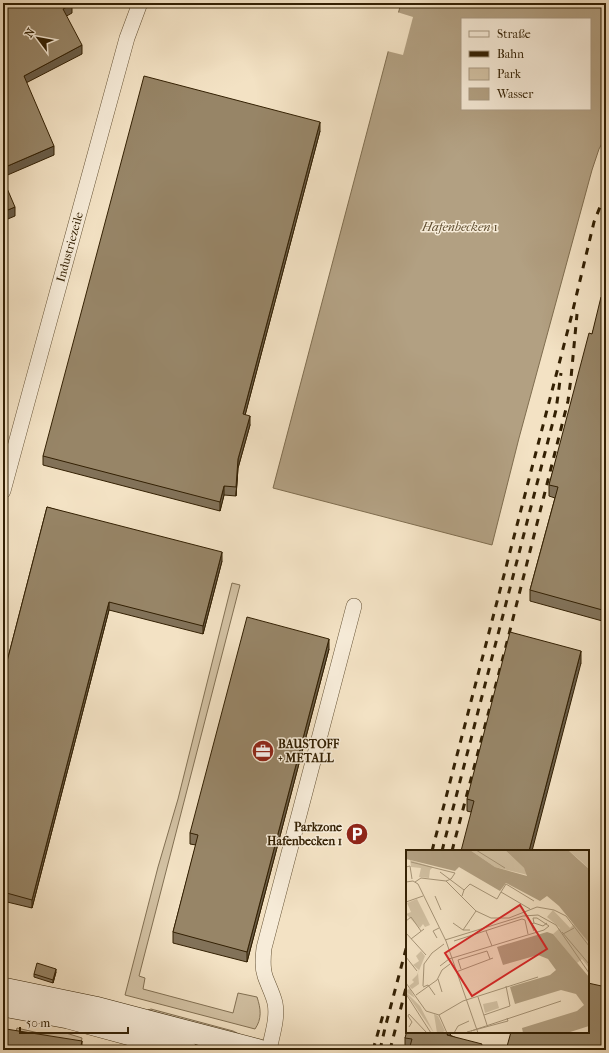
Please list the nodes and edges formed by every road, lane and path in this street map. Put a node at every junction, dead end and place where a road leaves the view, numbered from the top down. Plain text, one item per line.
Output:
1 (140, 3) edge
2 (3, 491) edge
3 (354, 606) dead end
4 (3, 988) edge
5 (3, 1006) edge
6 (159, 1034) junction
7 (186, 1050) edge
8 (259, 1050) edge
9 (269, 1050) edge

1 - 2 street, Industriezeile
3 - 9 street
4 - 6 main road
5 - 6 main road
6 - 7 main road
6 - 8 main road

